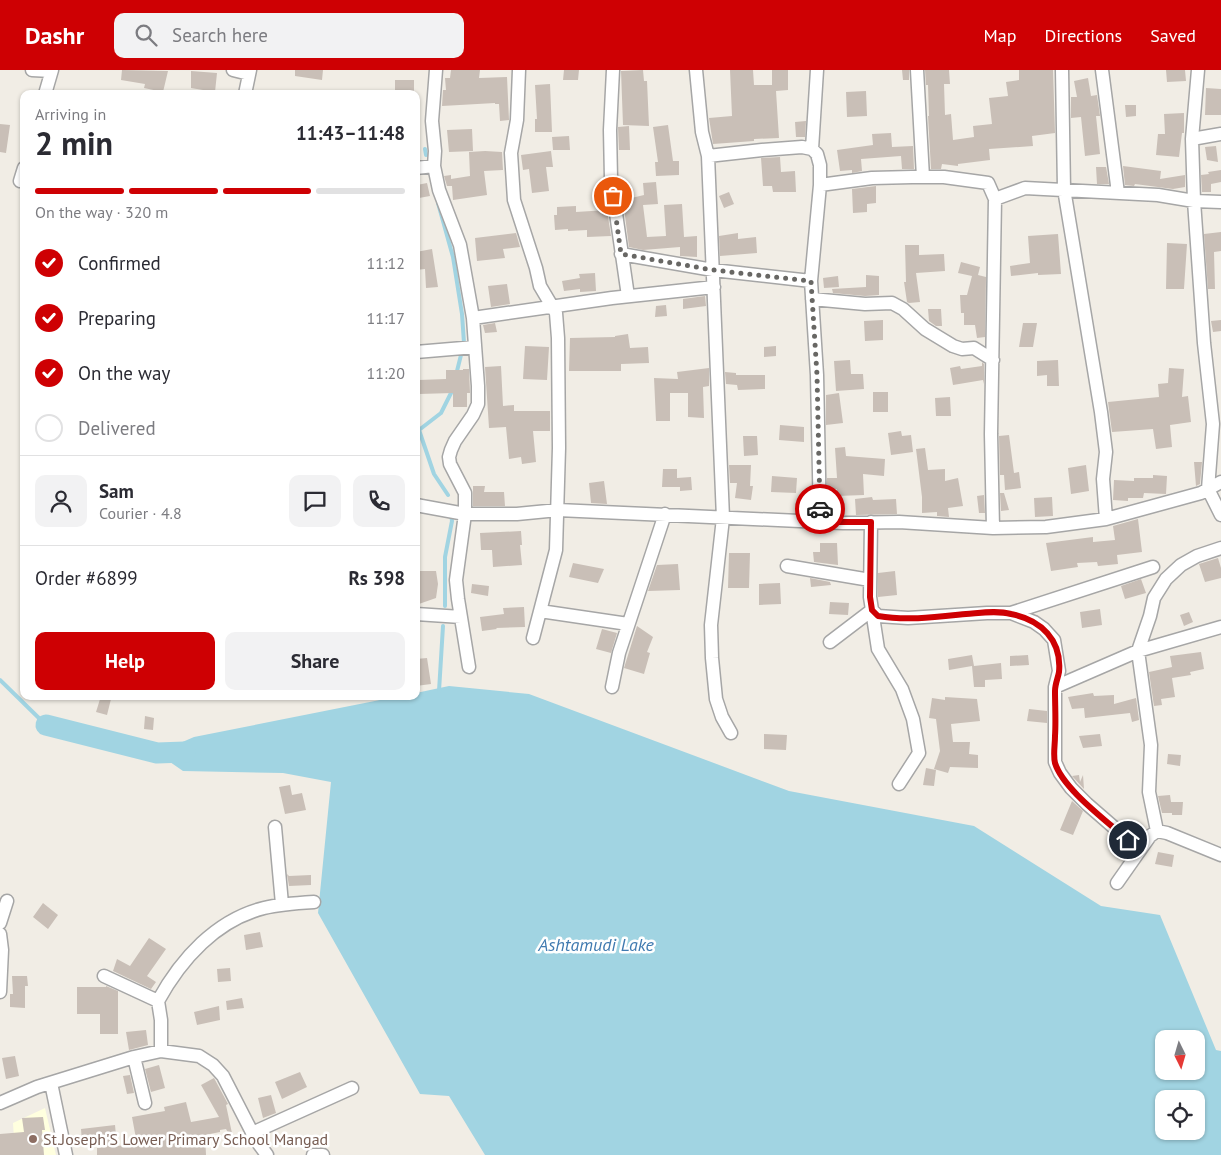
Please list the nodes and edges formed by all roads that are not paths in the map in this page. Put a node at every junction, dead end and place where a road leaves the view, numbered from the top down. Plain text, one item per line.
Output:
1 (32, 70) edge
2 (52, 70) edge
3 (233, 70) edge
4 (436, 70) edge
5 (519, 70) edge
6 (613, 70) edge
7 (696, 70) edge
8 (818, 70) edge
9 (917, 70) edge
10 (1062, 70) edge
11 (1102, 70) edge
12 (1198, 70) edge
13 (250, 72) edge
14 (46, 90) edge
15 (246, 90) edge
16 (1221, 134) edge
17 (1192, 139) junction
18 (812, 148) junction
19 (708, 156) junction
20 (434, 166) junction
21 (420, 168) edge
22 (923, 177) junction
23 (820, 184) junction
24 (1064, 189) junction
25 (1118, 193) junction
26 (995, 199) junction
27 (1194, 201) junction
28 (1221, 202) edge
29 (621, 254) junction
30 (713, 270) junction
31 (811, 281) junction
32 (714, 287) junction
33 (628, 296) junction
34 (812, 299) junction
35 (551, 306) junction
36 (473, 318) junction
37 (476, 347) junction
38 (420, 352) edge
39 (993, 360) junction
40 (1221, 482) edge
41 (1208, 489) junction
42 (420, 506) edge
43 (558, 510) junction
44 (465, 514) junction
45 (665, 514) junction
46 (1221, 515) edge
47 (723, 518) junction
48 (1106, 519) junction
49 (820, 522) junction
50 (871, 522) junction
51 (994, 528) junction
52 (1221, 548) edge
53 (787, 566) dead end
54 (1153, 567) dead end
55 (870, 580) junction
56 (872, 610) junction
57 (540, 611) junction
58 (420, 614) edge
59 (1011, 614) junction
60 (461, 617) junction
61 (628, 624) junction
62 (1221, 627) edge
63 (533, 638) dead end
64 (830, 642) dead end
65 (1138, 651) junction
66 (469, 667) dead end
67 (1056, 687) junction
68 (612, 688) dead end
69 (731, 733) dead end
70 (899, 784) dead end
71 (275, 827) dead end
72 (1157, 831) junction
73 (1140, 850) junction
74 (1221, 855) edge
75 (1117, 883) dead end
76 (7, 901) dead end
77 (314, 902) dead end
78 (282, 904) junction
79 (0, 923) edge
80 (0, 934) edge
81 (104, 976) dead end
82 (0, 992) edge
83 (158, 1001) junction
84 (161, 1051) junction
85 (134, 1057) junction
86 (51, 1083) junction
87 (352, 1088) dead end
88 (0, 1103) edge
89 (145, 1103) dead end
90 (252, 1133) junction
91 (66, 1155) edge
92 (267, 1155) edge
93 (313, 1155) edge
94 (324, 1155) edge

1 - 2 street
2 - 14 street
3 - 13 street
4 - 20 street
5 - 35 street
6 - 29 street
7 - 19 street
8 - 18 street
9 - 22 street
10 - 24 street
11 - 25 street
12 - 17 street
13 - 15 street
16 - 17 street
17 - 27 street
18 - 19 street
18 - 23 street
19 - 30 street
20 - 21 street
20 - 36 street
22 - 23 street
22 - 26 street
23 - 31 street
24 - 25 street
24 - 26 street
24 - 48 street
25 - 27 street
26 - 39 street
27 - 28 street
27 - 41 street
29 - 30 street
29 - 33 street
30 - 31 street
30 - 32 street
31 - 34 street
32 - 33 street
32 - 47 street
33 - 35 street
34 - 39 street
34 - 49 street
35 - 36 street
35 - 43 street
36 - 37 street
37 - 38 street
37 - 44 street
39 - 51 street
40 - 41 street
41 - 46 street
41 - 48 street
42 - 44 street
43 - 44 street
43 - 45 street
43 - 57 street
44 - 60 street
45 - 47 street
45 - 61 street
47 - 49 street
47 - 69 street
48 - 51 street
49 - 50 street
50 - 51 street
50 - 55 street
52 - 65 street
53 - 55 street
54 - 59 street
55 - 56 street
56 - 59 street
56 - 64 street
56 - 70 street
57 - 61 street
57 - 63 street
58 - 60 street
59 - 67 street
60 - 66 street
61 - 68 street
62 - 65 street
65 - 67 street
65 - 72 street
67 - 73 street
71 - 78 street
72 - 73 street
72 - 74 street
73 - 75 street
76 - 79 street
77 - 78 street
78 - 83 street
80 - 82 street
81 - 83 street
83 - 84 street
84 - 85 street
84 - 90 street
85 - 86 street
85 - 89 street
86 - 88 street
86 - 91 street
87 - 90 street
90 - 92 street
93 - 94 street

